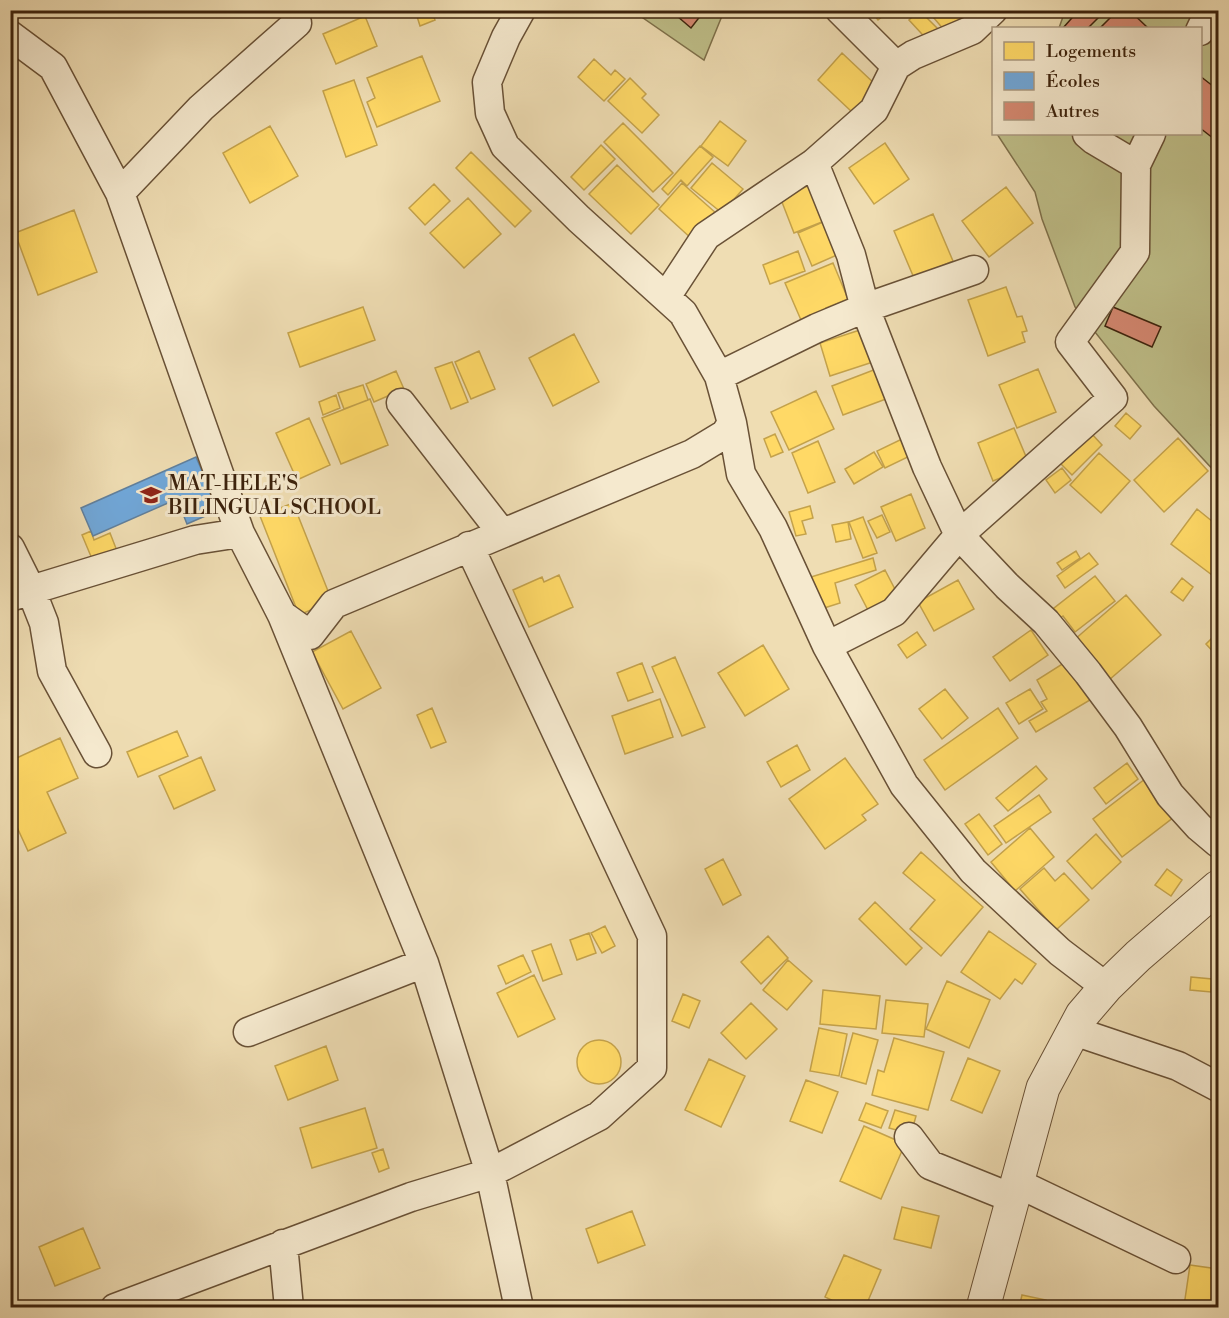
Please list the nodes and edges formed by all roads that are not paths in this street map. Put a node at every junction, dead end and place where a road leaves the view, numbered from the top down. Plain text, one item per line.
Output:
1 (521, 10) edge
2 (840, 10) edge
3 (1210, 10) edge
4 (297, 23) dead end
5 (989, 23) edge
6 (1202, 27) edge
7 (10, 35) edge
8 (896, 66) junction
9 (1088, 135) edge
10 (1151, 135) edge
11 (814, 163) junction
12 (1136, 165) junction
13 (120, 193) junction
14 (974, 270) dead end
15 (666, 297) junction
16 (865, 308) junction
17 (719, 376) junction
18 (401, 403) dead end
19 (732, 423) junction
20 (692, 454) junction
21 (741, 474) junction
22 (240, 533) junction
23 (502, 533) junction
24 (959, 535) junction
25 (469, 546) junction
26 (10, 548) edge
27 (21, 593) edge
28 (282, 615) junction
29 (827, 646) junction
30 (97, 753) dead end
31 (1218, 843) edge
32 (1218, 887) edge
33 (424, 963) junction
34 (1106, 987) junction
35 (1074, 1030) junction
36 (248, 1032) dead end
37 (1218, 1087) edge
38 (909, 1137) dead end
39 (490, 1173) junction
40 (1014, 1190) junction
41 (283, 1244) junction
42 (1176, 1259) dead end
43 (115, 1308) edge
44 (289, 1308) edge
45 (519, 1308) edge
46 (983, 1308) edge

1 - 15 street
2 - 8 street
3 - 6 street
4 - 13 street
5 - 8 street
7 - 13 street
8 - 11 street
9 - 12 street
10 - 12 street
11 - 15 street
11 - 16 street
12 - 24 street
13 - 22 street
14 - 16 street
15 - 17 street
16 - 17 street
16 - 24 street
17 - 19 street
18 - 23 street
19 - 20 street
19 - 21 street
20 - 21 street
20 - 23 street
21 - 29 street
22 - 27 street
22 - 28 street
23 - 25 street
24 - 29 street
24 - 31 street
25 - 28 street
25 - 39 street
26 - 27 street
27 - 30 street
28 - 33 street
29 - 34 street
32 - 34 street
33 - 36 street
33 - 39 street
34 - 35 street
35 - 37 street
35 - 40 street
38 - 40 street
39 - 41 street
39 - 45 street
40 - 42 street
40 - 46 street
41 - 43 street
41 - 44 street

